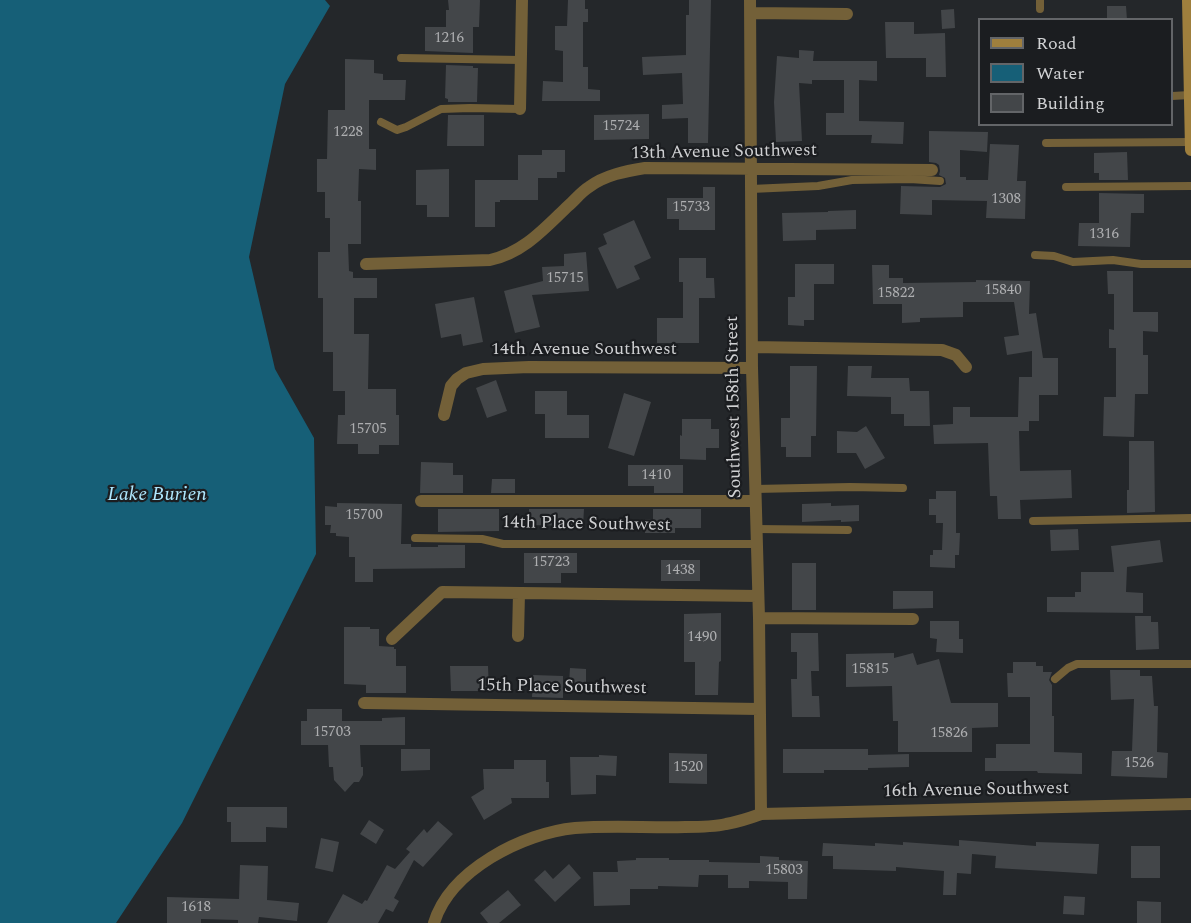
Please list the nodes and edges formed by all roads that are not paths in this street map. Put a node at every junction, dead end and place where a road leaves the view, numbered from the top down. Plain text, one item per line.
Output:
1 (522, 0) edge
2 (1188, 0) edge
3 (750, 6) edge
4 (1190, 13) edge
5 (847, 14) dead end
6 (401, 58) dead end
7 (521, 60) junction
8 (1190, 95) edge
9 (1173, 96) edge
10 (520, 109) joint
11 (381, 122) dead end
12 (1191, 122) edge
13 (1191, 142) edge
14 (1046, 143) dead end
15 (1191, 150) edge
16 (751, 169) junction
17 (932, 170) dead end
18 (940, 181) dead end
19 (1191, 186) edge
20 (1066, 187) dead end
21 (752, 189) junction
22 (1035, 255) dead end
23 (366, 264) dead end
24 (1191, 264) edge
25 (752, 347) junction
26 (966, 367) dead end
27 (752, 368) junction
28 (444, 415) dead end
29 (903, 488) dead end
30 (755, 495) junction
31 (422, 501) dead end
32 (1191, 518) edge
33 (1033, 521) dead end
34 (756, 530) junction
35 (848, 530) dead end
36 (415, 538) dead end
37 (756, 544) junction
38 (519, 593) junction
39 (758, 596) junction
40 (759, 618) junction
41 (913, 619) dead end
42 (518, 636) dead end
43 (392, 639) dead end
44 (1191, 664) edge
45 (1054, 679) dead end
46 (364, 703) dead end
47 (759, 709) junction
48 (1191, 804) edge
49 (761, 813) junction
50 (434, 923) edge

1 - 7 street
2 - 4 street
3 - 5 street
3 - 16 street, Southwest 158th Street
4 - 8 street
6 - 7 lane
7 - 10 street
8 - 9 lane
8 - 12 street
10 - 11 lane
12 - 13 street
13 - 14 lane
13 - 15 street
16 - 17 street, 13th Avenue Southwest
16 - 21 street, Southwest 158th Street
16 - 23 street, 13th Avenue Southwest
18 - 21 lane
19 - 20 lane
21 - 25 street, Southwest 158th Street
22 - 24 lane
25 - 26 street
25 - 27 street, Southwest 158th Street
27 - 28 street, 14th Avenue Southwest
27 - 30 street, Southwest 158th Street
29 - 30 lane
30 - 31 street, 14th Place Southwest
30 - 34 street, Southwest 158th Street
32 - 33 lane
34 - 35 lane
34 - 37 street, Southwest 158th Street
36 - 37 lane, 14th Place Southwest
37 - 39 street, Southwest 158th Street
38 - 39 street
38 - 42 street
38 - 43 street
39 - 40 street, Southwest 158th Street
40 - 41 street
40 - 47 street, Southwest 158th Street
44 - 45 lane
46 - 47 street, 15th Place Southwest
47 - 49 street, Southwest 158th Street
48 - 49 street, 16th Avenue Southwest
49 - 50 street, 16th Avenue Southwest

